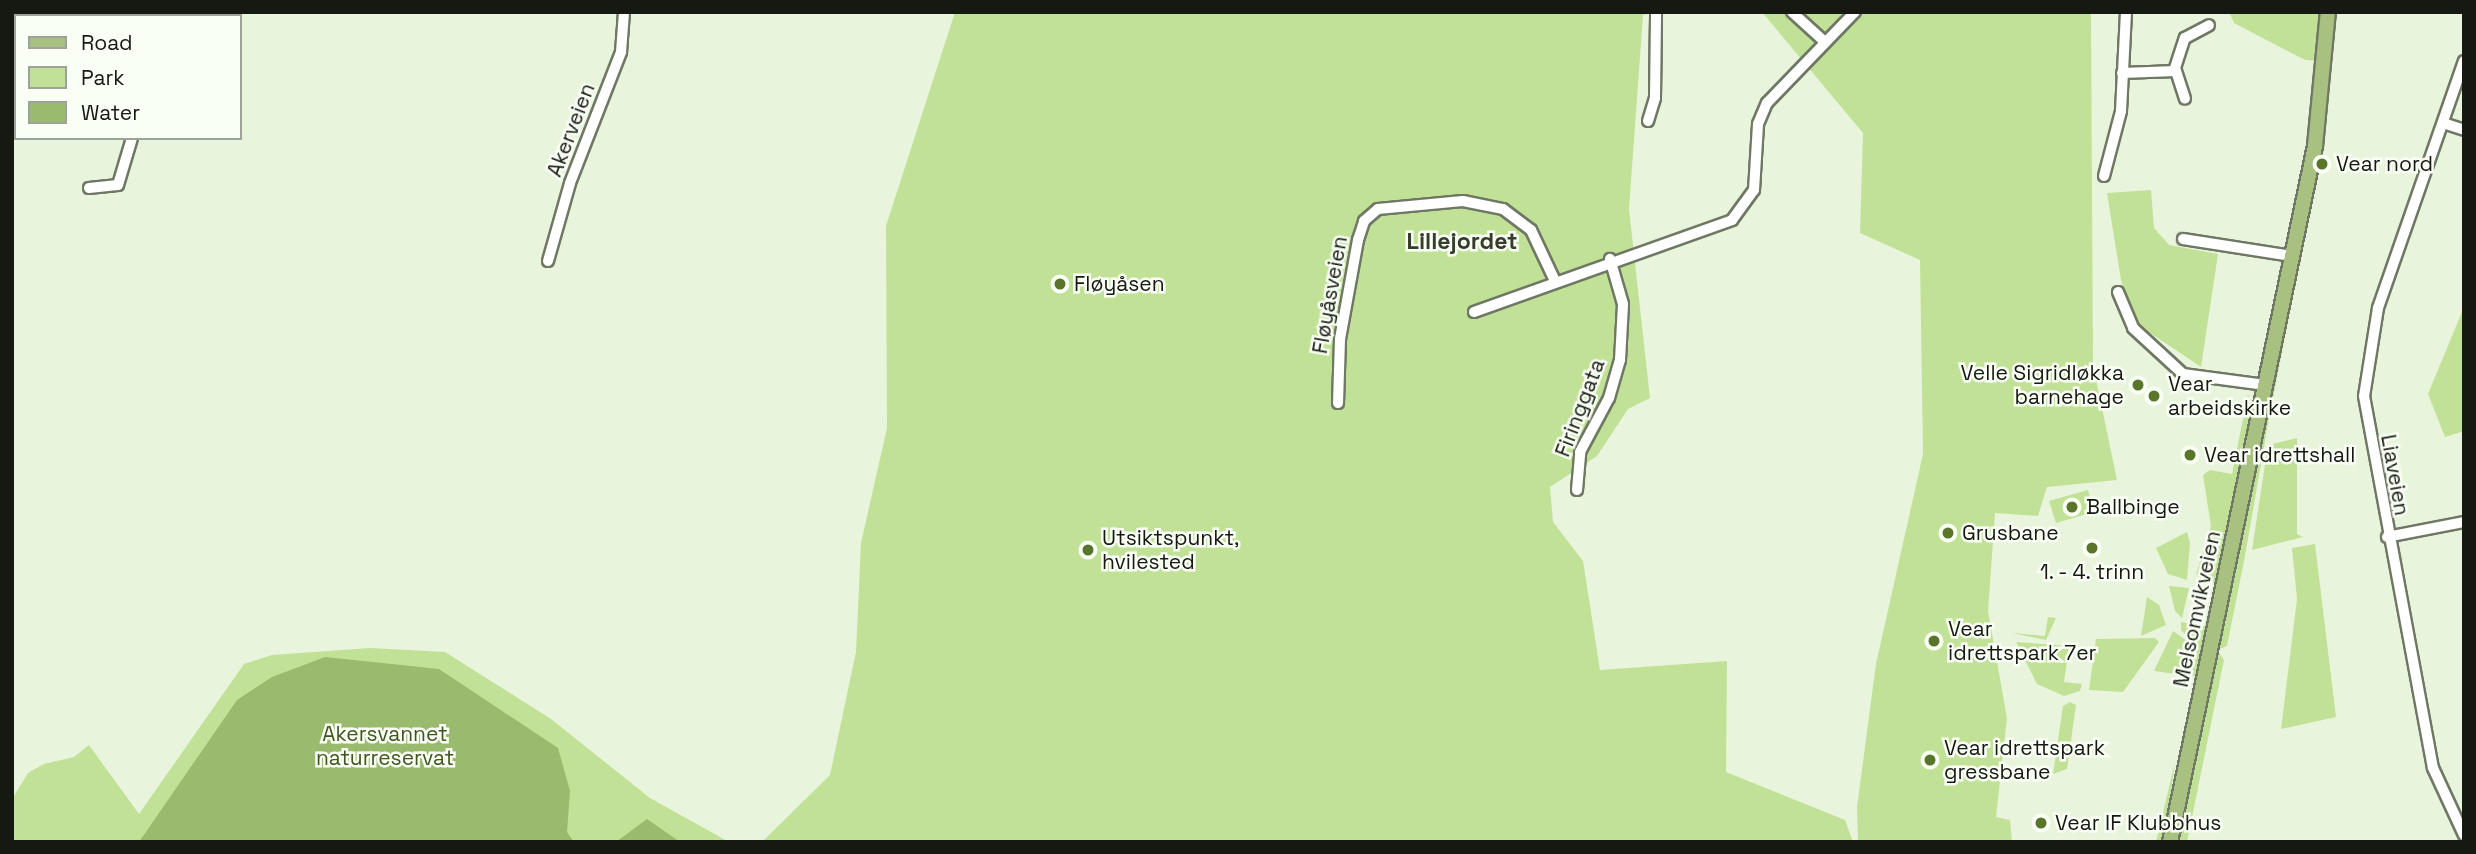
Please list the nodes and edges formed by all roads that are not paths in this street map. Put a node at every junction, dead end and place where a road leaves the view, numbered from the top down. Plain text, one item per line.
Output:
1 (624, 12) edge
2 (1656, 12) edge
3 (1792, 12) edge
4 (1855, 12) edge
5 (2126, 12) edge
6 (2328, 12) edge
7 (2209, 25) dead end
8 (1825, 42) junction
9 (2464, 61) edge
10 (2174, 71) junction
11 (2122, 73) junction
12 (2185, 99) dead end
13 (1648, 121) dead end
14 (2443, 123) junction
15 (2464, 130) edge
16 (131, 140) edge
17 (2104, 176) dead end
18 (89, 188) dead end
19 (2183, 239) dead end
20 (2292, 256) junction
21 (1610, 259) junction
22 (548, 261) dead end
23 (1555, 281) junction
24 (2118, 292) dead end
25 (1474, 312) dead end
26 (2265, 385) junction
27 (1338, 402) dead end
28 (1577, 490) dead end
29 (2464, 523) edge
30 (2387, 537) junction
31 (2464, 835) edge
32 (2170, 842) edge

1 - 22 street, Akerveien
2 - 13 street
3 - 8 street
4 - 8 street
5 - 11 street
6 - 20 main road, Melsomvikveien
7 - 10 street
8 - 21 street
9 - 14 street, Liaveien
10 - 11 street
10 - 12 street
11 - 17 street
14 - 15 street
14 - 30 street, Liaveien
16 - 18 street
19 - 20 street
20 - 26 main road, Melsomvikveien
21 - 23 street
21 - 28 street, Firinggata
23 - 25 street
23 - 27 street, Fløyåsveien
24 - 26 street
26 - 32 main road, Melsomvikveien
29 - 30 street
30 - 31 street, Liaveien

